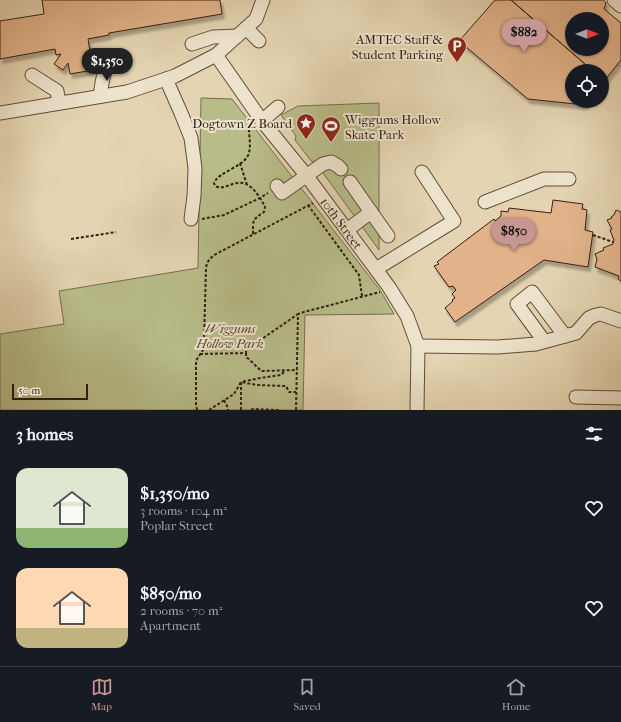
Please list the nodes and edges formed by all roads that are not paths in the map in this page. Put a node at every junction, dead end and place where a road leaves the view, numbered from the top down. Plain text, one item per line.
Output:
1 (263, 0) edge
2 (614, 0) edge
3 (621, 6) edge
4 (242, 32) junction
5 (259, 41) dead end
6 (192, 44) dead end
7 (216, 55) junction
8 (119, 56) dead end
9 (32, 75) dead end
10 (166, 79) junction
11 (100, 96) junction
12 (59, 103) junction
13 (278, 107) dead end
14 (0, 113) edge
15 (262, 121) junction
16 (341, 169) dead end
17 (422, 172) dead end
18 (306, 176) junction
19 (569, 179) dead end
20 (350, 182) dead end
21 (277, 186) road end
22 (485, 202) dead end
23 (370, 212) junction
24 (191, 219) road end
25 (347, 230) junction
26 (388, 236) dead end
27 (376, 269) junction
28 (621, 321) edge
29 (565, 336) junction
30 (544, 341) junction
31 (418, 346) junction
32 (576, 397) dead end
33 (621, 398) edge
34 (417, 410) edge

1 - 4 street
2 - 3 street
4 - 5 street
4 - 6 street
4 - 7 street
7 - 10 street
7 - 15 street, 10th Street
8 - 11 street
9 - 12 street
10 - 11 street
10 - 24 street
11 - 12 street
12 - 14 street
13 - 15 street
15 - 18 street, 10th Street
16 - 18 street
17 - 27 street
18 - 21 street
18 - 25 street, 10th Street
19 - 22 street
20 - 23 street
23 - 25 street
23 - 26 street
25 - 27 street, 10th Street
27 - 31 street, 10th Street
28 - 29 street
29 - 30 street
29 - 30 street
30 - 31 street
31 - 34 street, 10th Street
32 - 33 street

